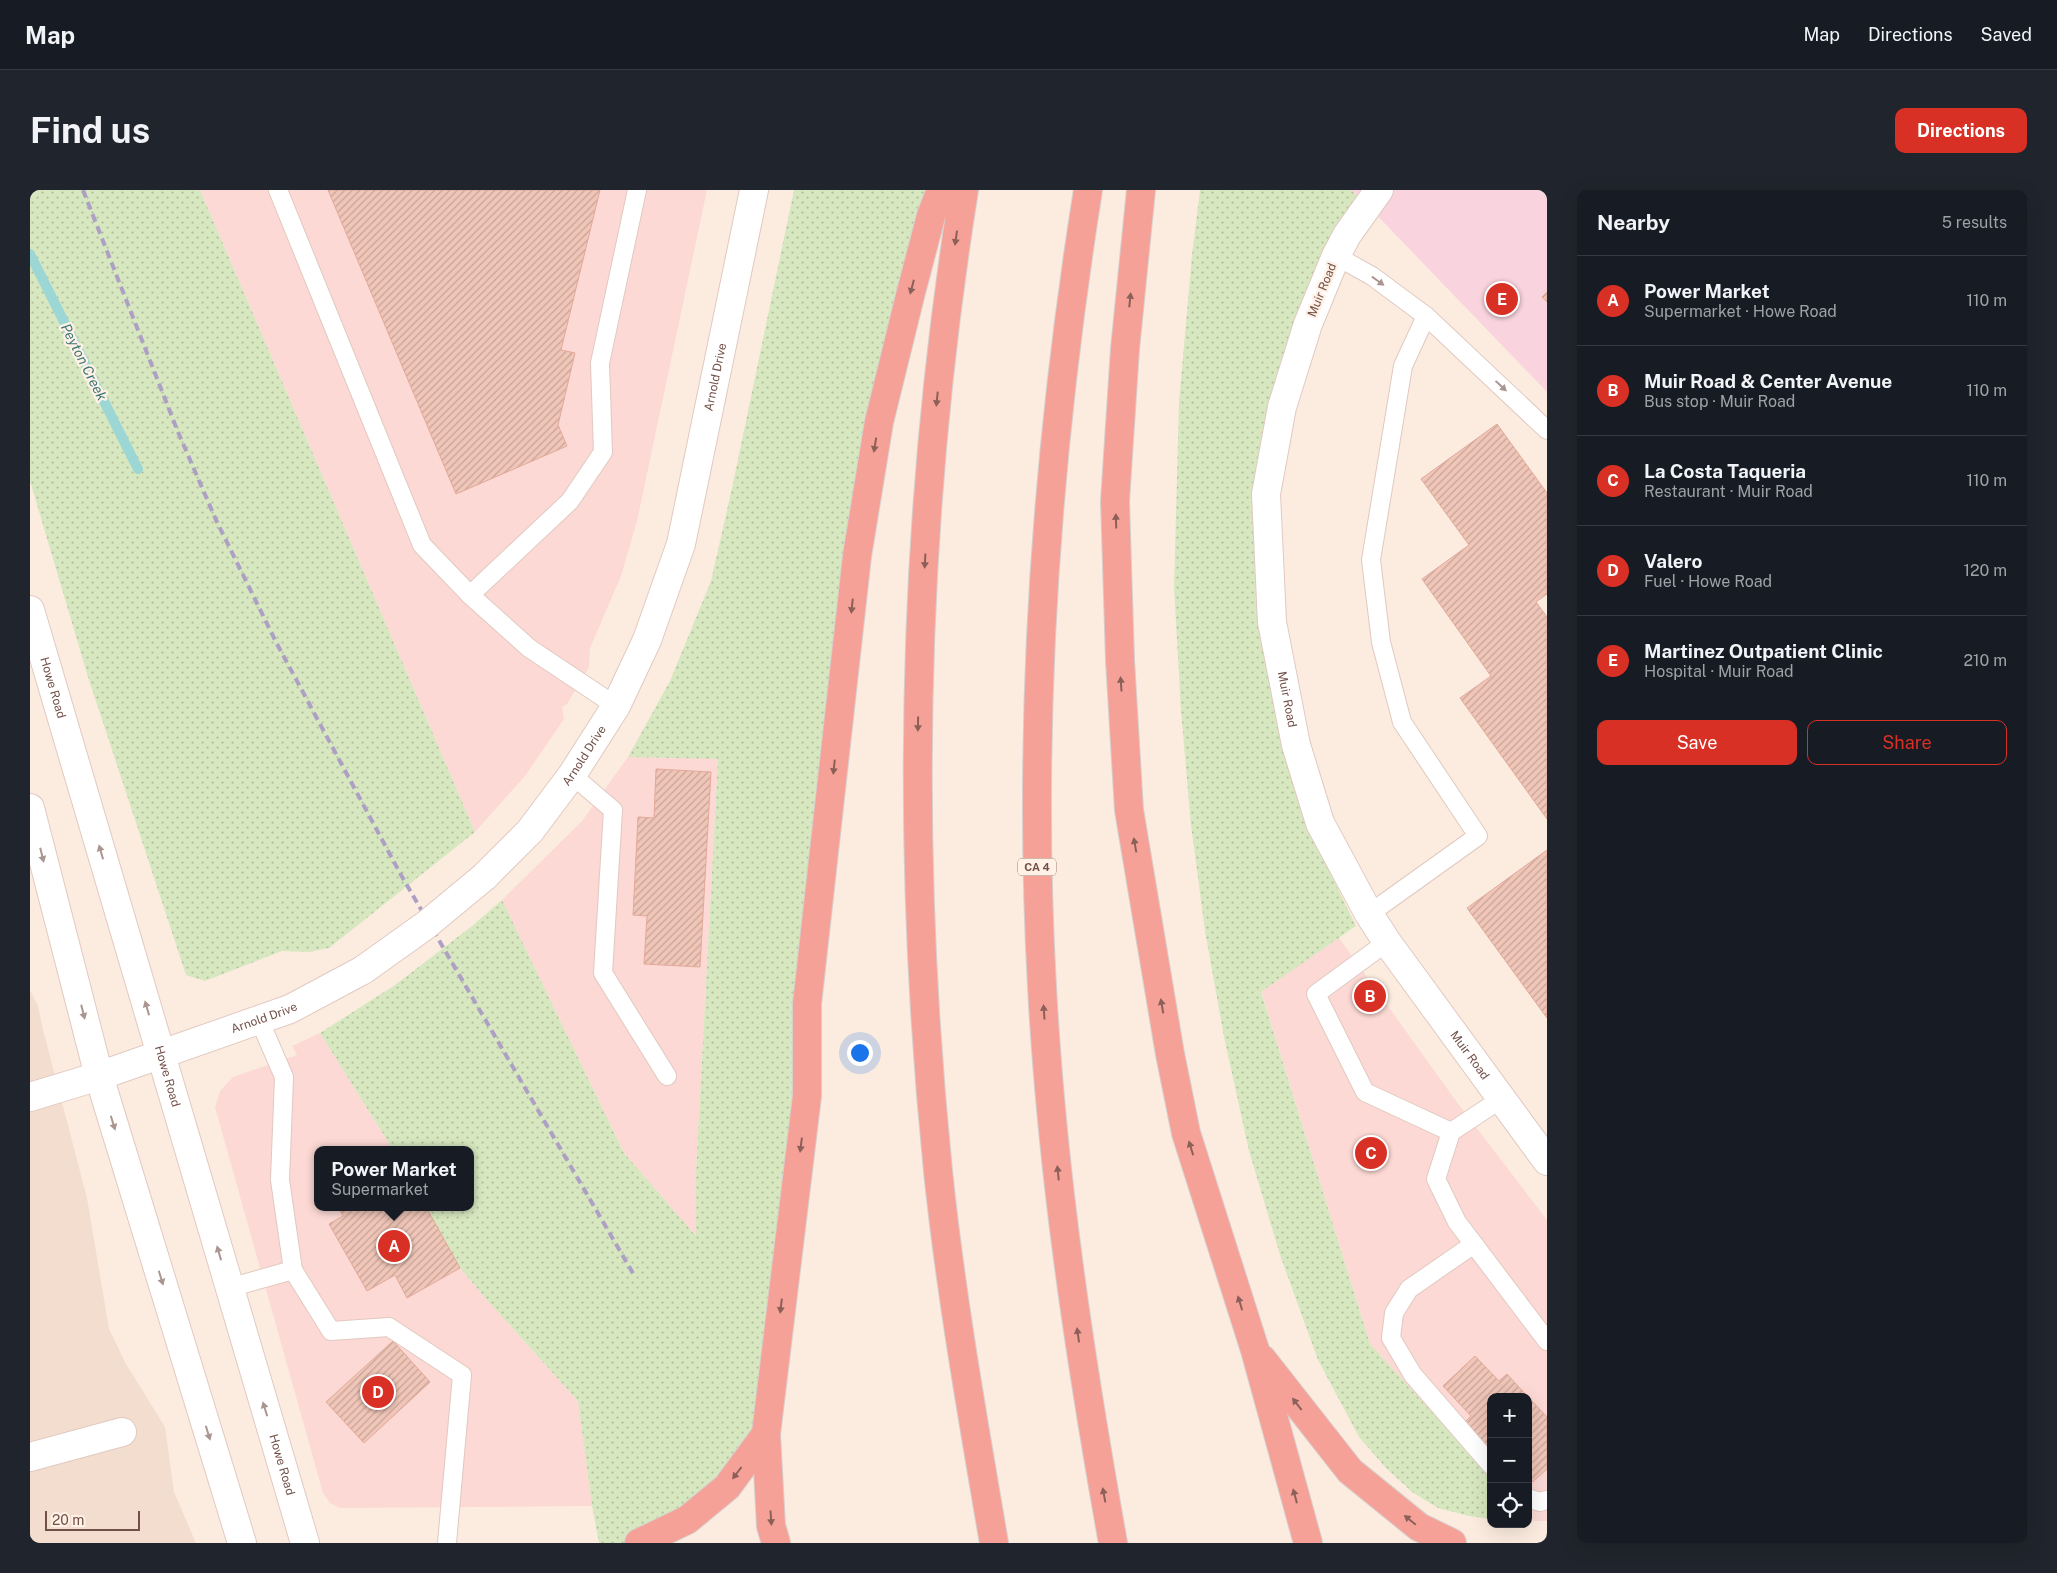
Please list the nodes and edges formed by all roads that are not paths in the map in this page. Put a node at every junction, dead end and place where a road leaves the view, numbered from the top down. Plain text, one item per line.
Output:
1 (278, 190) edge
2 (637, 190) edge
3 (754, 190) edge
4 (941, 190) edge
5 (964, 190) edge
6 (1088, 190) edge
7 (1141, 190) edge
8 (1378, 190) edge
9 (1336, 256) junction
10 (1426, 316) junction
11 (1547, 430) edge
12 (470, 594) junction
13 (30, 610) edge
14 (616, 706) junction
15 (572, 775) junction
16 (30, 808) edge
17 (1369, 914) junction
18 (1387, 942) junction
19 (259, 1019) junction
20 (160, 1054) junction
21 (99, 1076) junction
22 (667, 1076) dead end
23 (30, 1097) edge
24 (1501, 1099) junction
25 (1451, 1132) junction
26 (1547, 1161) edge
27 (1474, 1244) junction
28 (293, 1270) junction
29 (229, 1288) junction
30 (1547, 1341) edge
31 (1254, 1350) junction
32 (122, 1432) dead end
33 (766, 1434) junction
34 (30, 1457) edge
35 (1487, 1459) edge
36 (1532, 1499) edge
37 (1547, 1500) edge
38 (242, 1543) edge
39 (305, 1543) edge
40 (447, 1543) edge
41 (639, 1543) edge
42 (776, 1543) edge
43 (994, 1543) edge
44 (1113, 1543) edge
45 (1308, 1543) edge
46 (1452, 1543) edge

1 - 12 lane
2 - 12 lane
3 - 14 street, Arnold Drive
4 -> 33 highway
5 -> 43 highway
44 -> 6 highway, CA 4
31 -> 7 highway
8 - 9 street, Muir Road
9 -> 10 lane
9 - 17 street, Muir Road
10 -> 11 lane
10 - 17 lane
12 - 14 lane
20 -> 13 street, Howe Road
14 - 15 street, Arnold Drive
15 - 19 street, Arnold Drive, bridge
15 - 22 lane
16 -> 21 street
17 - 18 street, Muir Road
18 - 24 street, Muir Road
18 - 25 lane
19 - 20 street, Arnold Drive
19 - 28 lane
20 - 21 street, Arnold Drive
29 -> 20 street, Howe Road
21 - 23 street, Arnold Drive
21 -> 38 street
24 - 25 lane
24 - 26 street, Muir Road
25 - 27 lane
27 - 30 lane
27 - 35 lane
28 - 29 lane
28 - 40 lane
39 -> 29 street, Howe Road
45 -> 31 highway
46 -> 31 highway
32 - 34 street
33 -> 41 highway
33 -> 42 highway
36 - 37 lane

